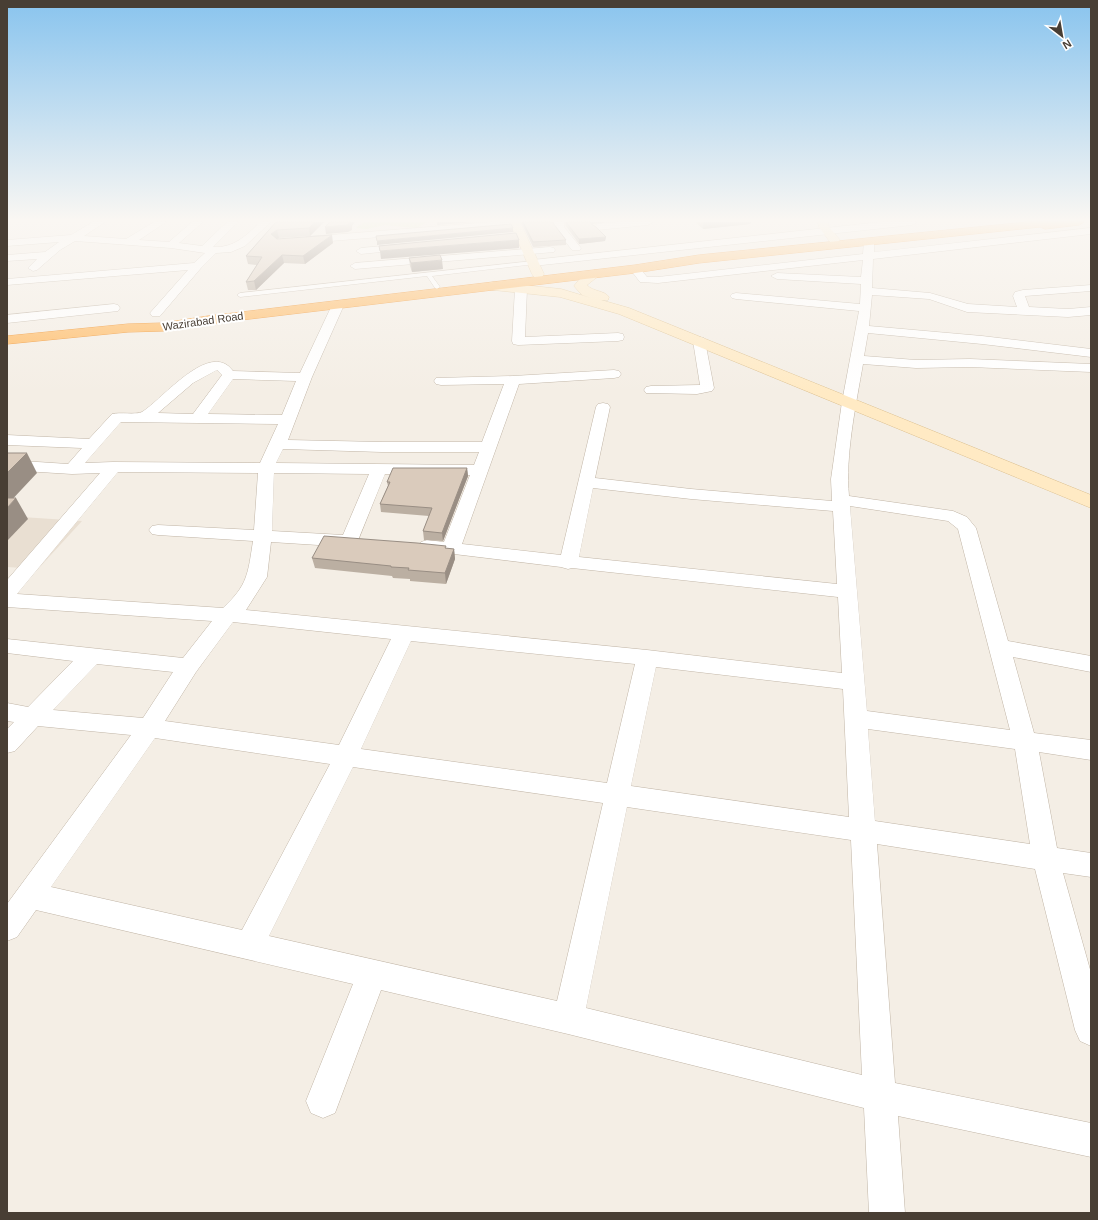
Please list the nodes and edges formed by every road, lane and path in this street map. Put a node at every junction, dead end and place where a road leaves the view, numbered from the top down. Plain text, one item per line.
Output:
1 (42, 279) edge
2 (186, 279) edge
3 (392, 279) edge
4 (432, 279) edge
5 (481, 279) edge
6 (553, 279) edge
7 (588, 279) edge
8 (643, 279) edge
9 (667, 279) edge
10 (797, 279) edge
11 (868, 279) edge
12 (7, 282) edge
13 (493, 286) junction
14 (867, 286) junction
15 (437, 287) junction
16 (1091, 287) edge
17 (521, 289) junction
18 (240, 295) dead end
19 (736, 296) dead end
20 (338, 305) junction
21 (960, 307) junction
22 (114, 308) dead end
23 (865, 308) junction
24 (172, 311) dead end
25 (1024, 311) junction
26 (1091, 311) edge
27 (156, 313) junction
28 (7, 319) edge
29 (194, 322) junction
30 (862, 328) junction
31 (7, 332) edge
32 (618, 337) dead end
33 (7, 340) edge
34 (982, 340) junction
35 (700, 341) junction
36 (1091, 353) edge
37 (856, 360) junction
38 (1091, 368) edge
39 (614, 374) dead end
40 (228, 375) junction
41 (305, 377) junction
42 (513, 380) junction
43 (441, 382) dead end
44 (651, 390) dead end
45 (850, 397) junction
46 (603, 407) dead end
47 (145, 417) junction
48 (198, 418) junction
49 (288, 420) junction
50 (7, 440) edge
51 (93, 444) junction
52 (278, 444) junction
53 (488, 447) junction
54 (7, 465) edge
55 (112, 467) junction
56 (266, 468) junction
57 (72, 469) junction
58 (379, 469) junction
59 (480, 470) junction
60 (1025, 470) junction
61 (586, 482) junction
62 (1091, 492) edge
63 (1091, 502) edge
64 (841, 504) junction
65 (158, 530) dead end
66 (263, 536) junction
67 (412, 545) edge
68 (452, 549) junction
69 (568, 563) junction
70 (847, 592) junction
71 (7, 593) edge
72 (7, 600) edge
73 (228, 615) junction
74 (404, 633) junction
75 (7, 646) edge
76 (1000, 647) junction
77 (92, 655) junction
78 (647, 658) junction
79 (1091, 664) edge
80 (188, 666) junction
81 (853, 682) junction
82 (7, 712) edge
83 (34, 717) junction
84 (856, 718) junction
85 (149, 728) junction
86 (1025, 740) junction
87 (7, 744) edge
88 (1091, 750) edge
89 (346, 756) junction
90 (617, 795) junction
91 (862, 830) junction
92 (1046, 858) junction
93 (1091, 865) edge
94 (29, 895) junction
95 (7, 926) edge
96 (249, 946) junction
97 (372, 974) junction
98 (568, 1019) junction
99 (1091, 1030) edge
100 (880, 1096) junction
101 (323, 1100) dead end
102 (1091, 1140) edge
103 (887, 1213) edge

1 - 12 street
2 - 27 street
3 - 18 lane
4 - 15 lane
5 - 15 highway, Wazirabad Road
6 - 13 highway, Wazirabad Road
7 - 45 main road
8 - 9 street
10 - 14 street
11 - 14 street
13 - 17 main road
13 - 20 highway, Wazirabad Road
14 - 21 street
14 - 23 street
15 - 29 highway, Wazirabad Road
16 - 25 street
17 - 32 street
17 - 35 main road
19 - 23 street
20 - 29 highway, Wazirabad Road
20 - 41 street
21 - 25 street
21 - 34 street
22 - 28 street
23 - 30 street
24 - 27 highway, Wazirabad Road
25 - 26 street
27 - 31 highway, Wazirabad Road
29 - 33 highway, Wazirabad Road
30 - 34 street
30 - 37 street
34 - 36 street
35 - 44 street
35 - 45 main road
37 - 38 street
37 - 45 street
39 - 42 street
40 - 41 street
40 - 47 street
40 - 48 street
41 - 49 street
42 - 43 street
42 - 53 street
45 - 60 main road
45 - 64 street
46 - 61 street
47 - 48 street
47 - 51 street
48 - 49 street
49 - 52 street
50 - 51 street
51 - 57 street
52 - 53 street
52 - 56 street
53 - 59 street
54 - 57 street
55 - 56 street
55 - 57 street
55 - 71 street
56 - 58 street
56 - 66 street
58 - 59 street
58 - 66 street
59 - 68 street
60 - 62 main road
60 - 63 main road
61 - 64 street
61 - 69 street
64 - 70 street
64 - 76 street
65 - 66 street
66 - 73 street
67 - 68 street
68 - 69 street
69 - 70 street
70 - 81 street
72 - 73 street
73 - 74 street
73 - 80 street
74 - 78 street
74 - 89 street
75 - 77 street
76 - 79 street
76 - 86 street
77 - 80 street
77 - 83 street
78 - 81 street
78 - 90 street
80 - 85 street
81 - 84 street
82 - 83 street
83 - 85 street
83 - 87 street
84 - 86 street
84 - 91 street
85 - 89 street
85 - 94 street
86 - 88 street
86 - 92 street
89 - 90 street
89 - 96 street
90 - 91 street
90 - 98 street
91 - 92 street
91 - 100 street
92 - 93 street
92 - 99 street
94 - 95 street
94 - 96 street
96 - 97 street
97 - 98 street
97 - 101 street
98 - 100 street
100 - 102 street
100 - 103 street

